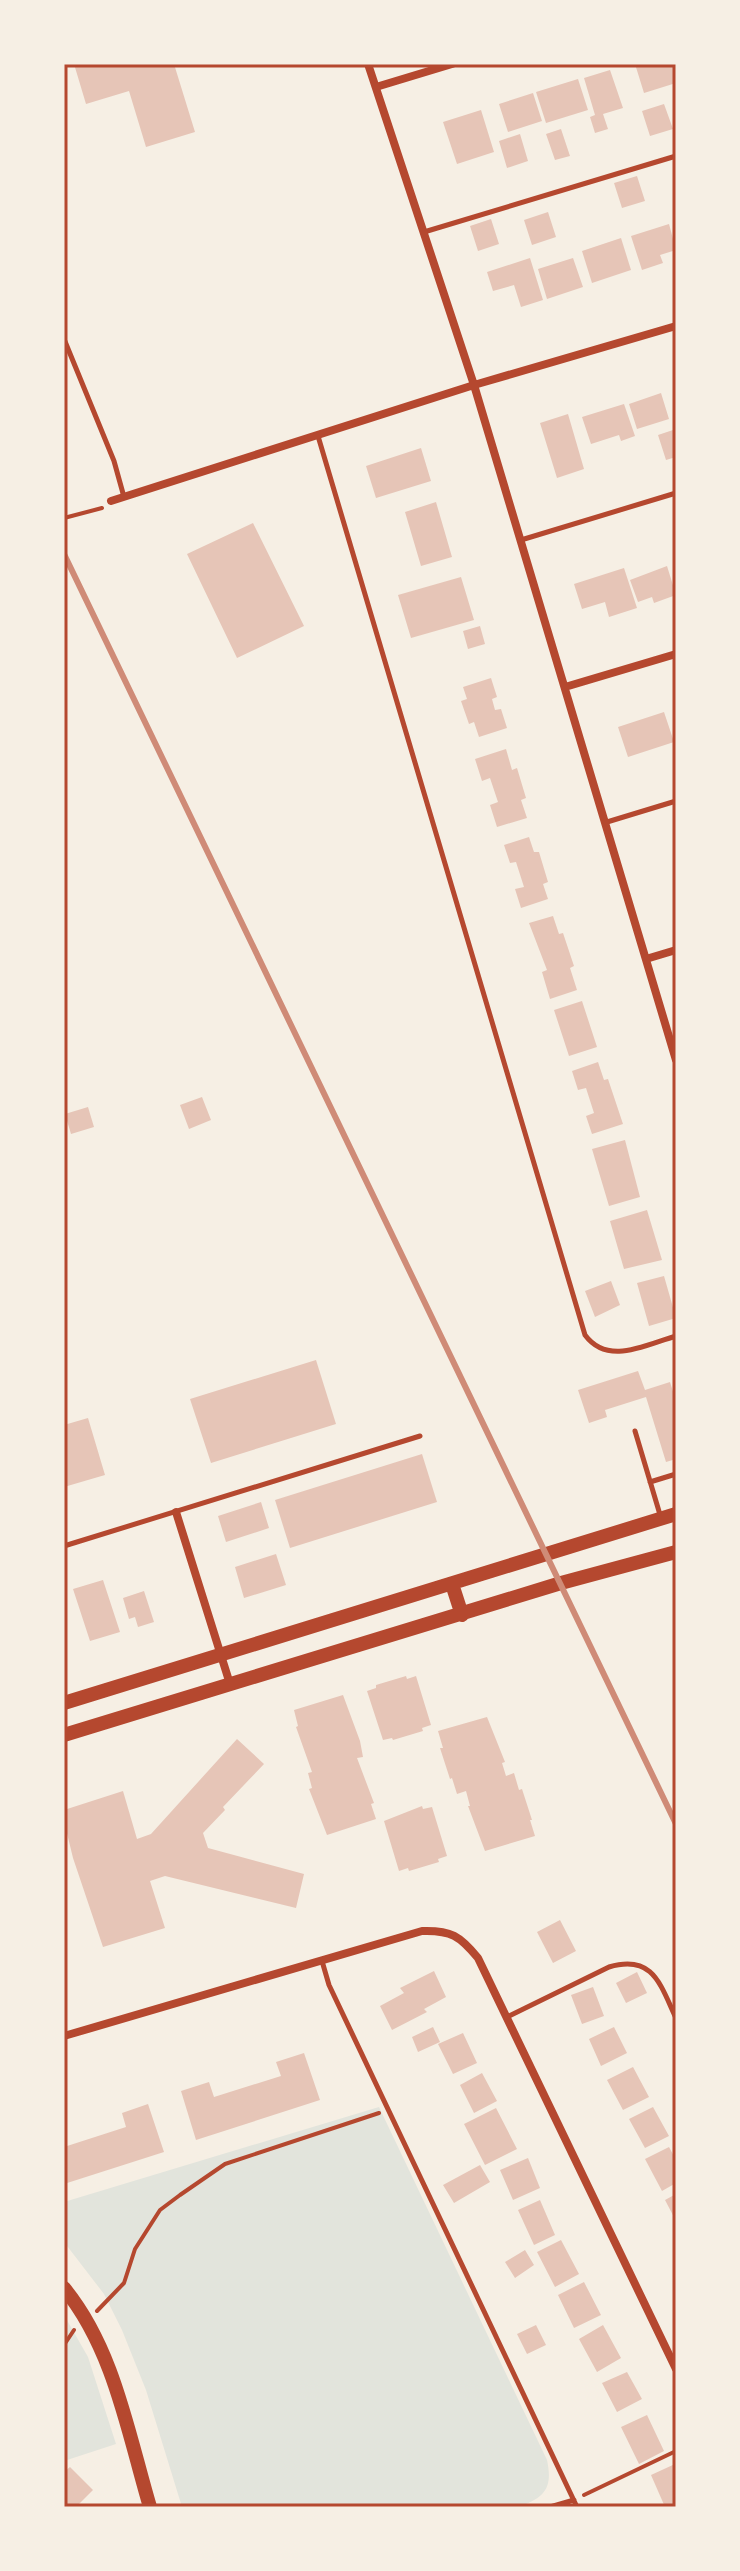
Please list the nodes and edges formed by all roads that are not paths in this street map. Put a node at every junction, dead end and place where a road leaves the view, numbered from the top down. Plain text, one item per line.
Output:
1 (368, 64) edge
2 (452, 64) edge
3 (376, 87) junction
4 (676, 156) edge
5 (424, 232) junction
6 (676, 326) edge
7 (64, 339) edge
8 (474, 385) junction
9 (318, 436) junction
10 (676, 493) edge
11 (117, 499) joint
12 (521, 540) junction
13 (676, 654) edge
14 (565, 687) junction
15 (676, 801) edge
16 (607, 822) junction
17 (676, 950) edge
18 (646, 959) junction
19 (676, 1060) edge
20 (676, 1336) edge
21 (635, 1431) dead end
22 (420, 1436) dead end
23 (676, 1474) edge
24 (650, 1482) junction
25 (176, 1512) junction
26 (669, 1516) edge
27 (64, 1546) edge
28 (676, 1552) edge
29 (452, 1584) junction
30 (462, 1615) junction
31 (221, 1655) junction
32 (230, 1684) junction
33 (64, 1703) edge
34 (64, 1735) edge
35 (321, 1960) junction
36 (506, 2017) junction
37 (676, 2018) edge
38 (64, 2036) edge
39 (64, 2288) edge
40 (676, 2369) edge
41 (574, 2500) junction
42 (150, 2507) edge
43 (550, 2507) edge
44 (577, 2507) edge

1 - 3 street
2 - 3 street
3 - 5 street
4 - 5 lane
5 - 8 street
6 - 8 street
7 - 11 lane
8 - 9 street
8 - 12 street
9 - 11 street
9 - 20 lane
10 - 12 lane
12 - 14 street
13 - 14 street
14 - 16 street
15 - 16 lane
16 - 18 street
17 - 18 street
18 - 19 street
21 - 24 lane
22 - 25 lane
23 - 24 lane
24 - 26 lane
25 - 27 lane
25 - 31 street
26 - 29 street
28 - 30 street
29 - 30 street
29 - 31 street
30 - 32 street
31 - 32 street
31 - 33 street
32 - 34 street
35 - 36 street
35 - 38 street
35 - 41 lane
36 - 37 lane
36 - 40 street
39 - 42 street
41 - 43 lane
41 - 44 lane

